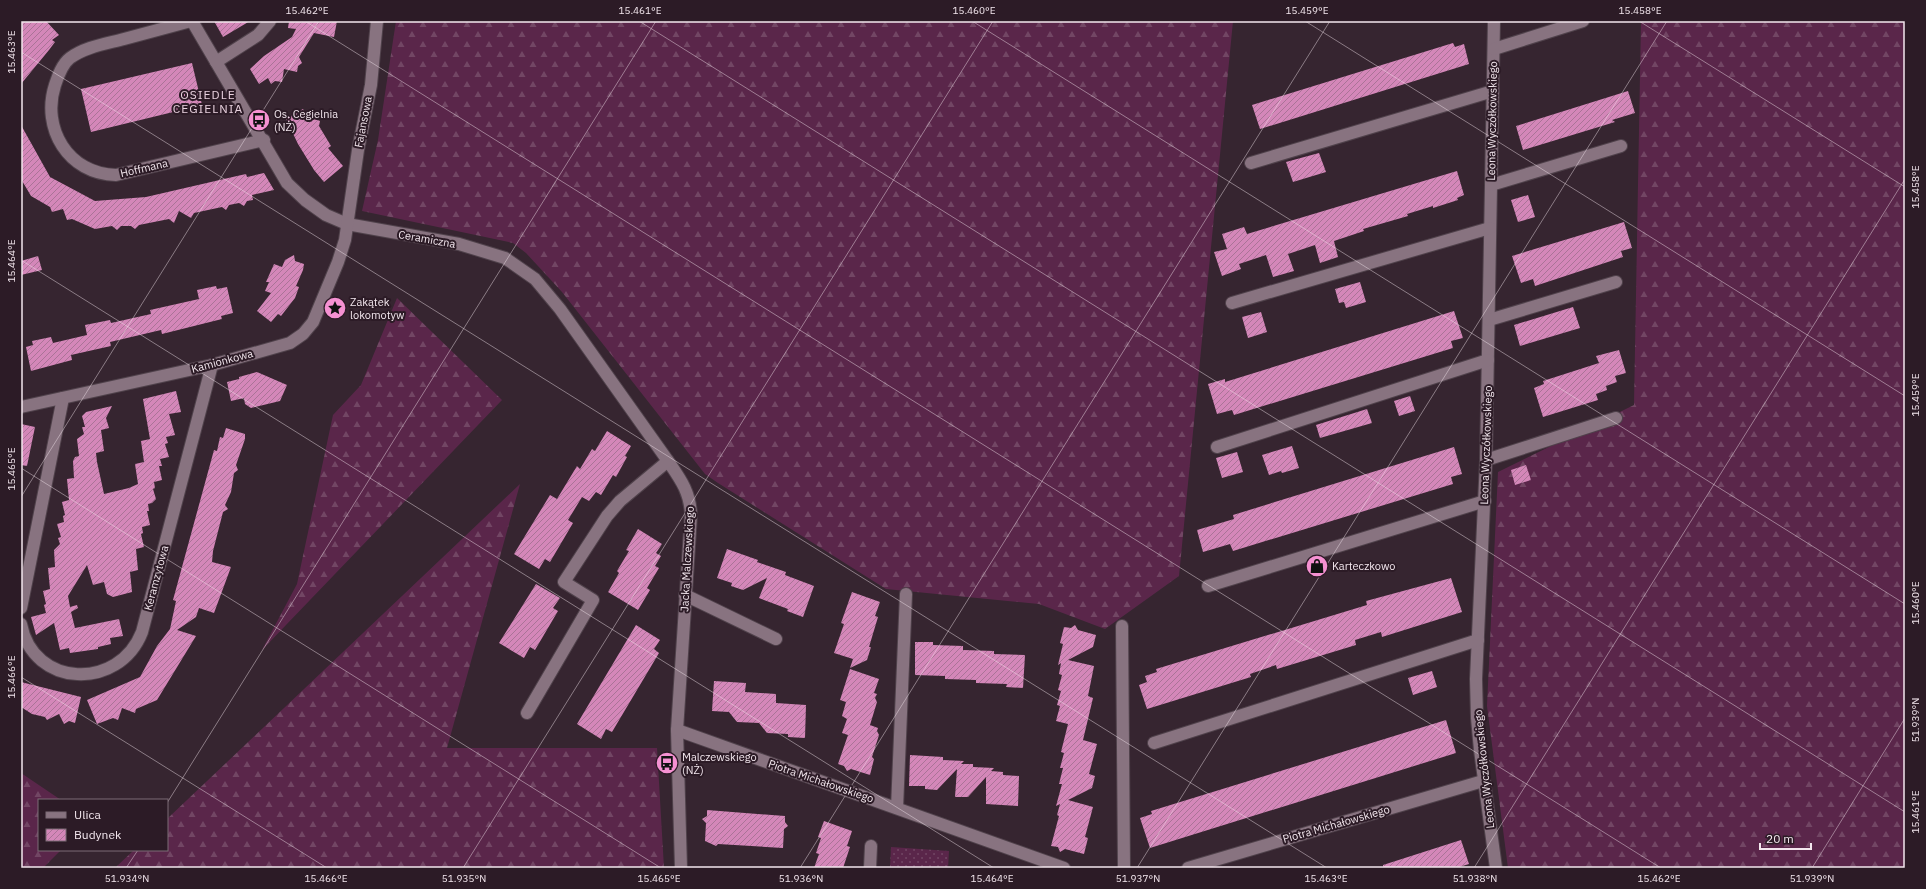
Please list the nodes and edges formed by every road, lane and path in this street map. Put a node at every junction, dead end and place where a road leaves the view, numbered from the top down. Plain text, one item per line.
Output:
1 (192, 21) edge
2 (270, 21) edge
3 (377, 21) edge
4 (1494, 21) edge
5 (1583, 21) edge
6 (1494, 49) junction
7 (216, 62) junction
8 (1493, 91) junction
9 (264, 140) junction
10 (1621, 146) dead end
11 (1251, 163) dead end
12 (1491, 185) junction
13 (347, 224) junction
14 (1490, 228) junction
15 (1616, 282) dead end
16 (1232, 303) dead end
17 (1489, 320) junction
18 (1488, 360) junction
19 (212, 365) junction
20 (63, 398) junction
21 (21, 407) edge
22 (1616, 418) dead end
23 (1217, 447) dead end
24 (1486, 460) junction
25 (668, 461) junction
26 (1484, 501) junction
27 (1208, 586) dead end
28 (906, 594) dead end
29 (685, 595) junction
30 (21, 608) edge
31 (21, 624) edge
32 (1122, 626) dead end
33 (776, 639) dead end
34 (1478, 640) junction
35 (527, 712) dead end
36 (677, 730) junction
37 (1154, 743) dead end
38 (1484, 781) junction
39 (897, 808) junction
40 (871, 846) dead end
41 (681, 868) edge
42 (870, 868) edge
43 (1064, 868) edge
44 (1124, 868) edge
45 (1188, 868) edge
46 (1496, 868) edge

1 - 7 street, Ceramiczna
1 - 9 street, Hoffmana
2 - 7 street
3 - 13 street, Fajansowa
4 - 6 street, Leona Wyczółkowskiego
5 - 6 street
6 - 8 street, Leona Wyczółkowskiego
7 - 9 street, Ceramiczna
8 - 11 street
8 - 12 street, Leona Wyczółkowskiego
9 - 13 street, Ceramiczna
10 - 12 street
12 - 14 street, Leona Wyczółkowskiego
13 - 19 street, Kamionkowa
13 - 25 street, Ceramiczna
14 - 16 street
14 - 17 street, Leona Wyczółkowskiego
15 - 17 street
17 - 18 street, Leona Wyczółkowskiego
18 - 23 street
18 - 24 street, Leona Wyczółkowskiego
19 - 20 street, Kamionkowa
19 - 31 street, Keramzytowa
20 - 21 street, Kamionkowa
20 - 30 street
22 - 24 street
24 - 26 street, Leona Wyczółkowskiego
25 - 29 street, Jacka Malczewskiego
25 - 35 street
26 - 27 street
26 - 34 street, Leona Wyczółkowskiego
28 - 39 street
29 - 33 street
29 - 36 street, Jacka Malczewskiego
32 - 44 street
34 - 37 street
34 - 38 street, Leona Wyczółkowskiego
36 - 39 street, Piotra Michałowskiego
36 - 41 street, Jacka Malczewskiego
38 - 45 street, Piotra Michałowskiego
38 - 46 street, Leona Wyczółkowskiego
39 - 43 street, Piotra Michałowskiego
40 - 42 street

